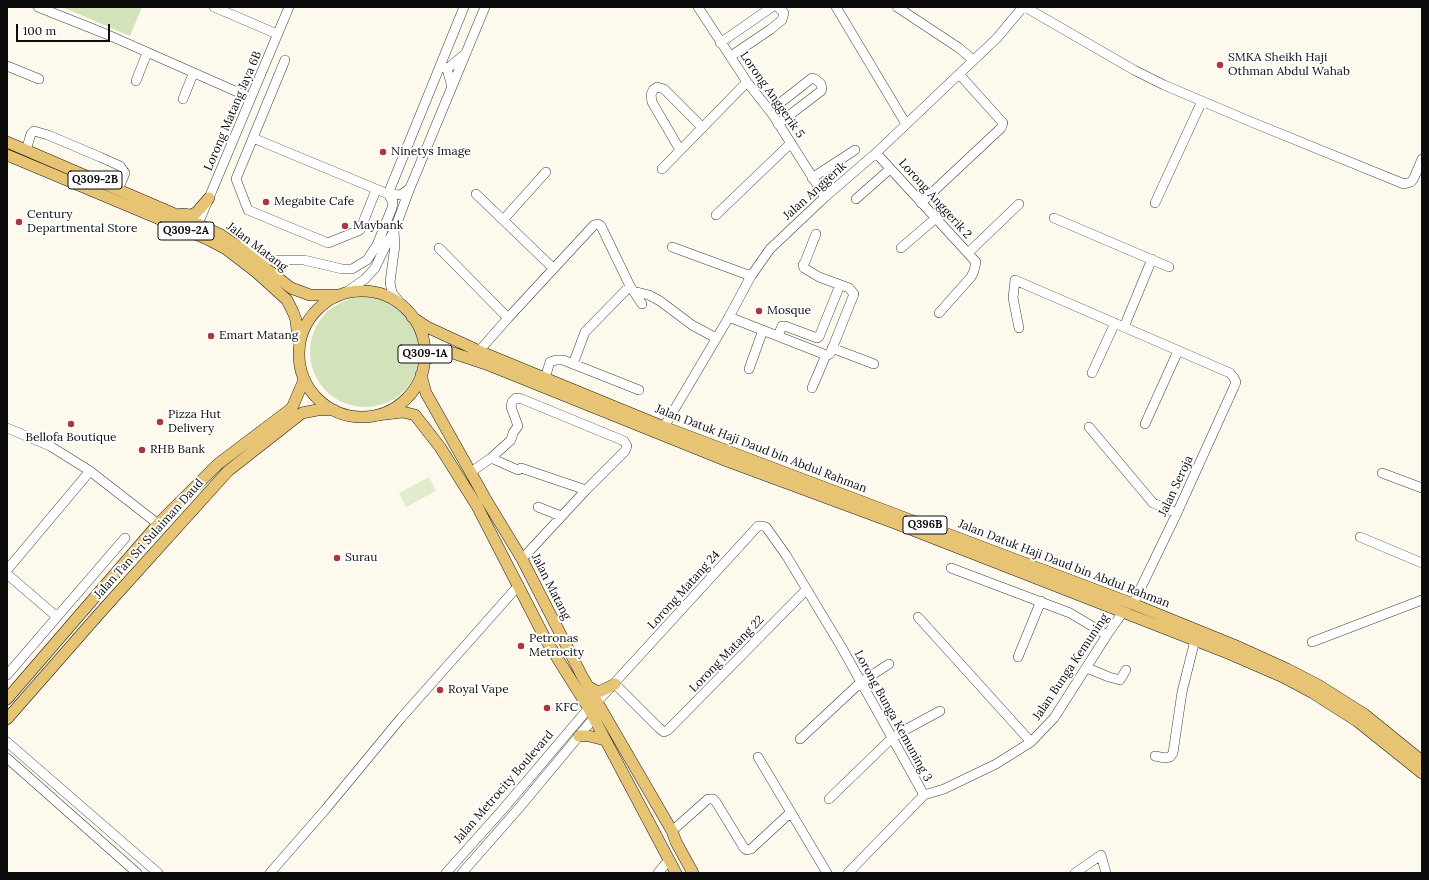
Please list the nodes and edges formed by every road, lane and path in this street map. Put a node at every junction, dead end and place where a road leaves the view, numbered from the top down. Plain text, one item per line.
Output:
1 (38, 7) edge
2 (214, 7) edge
3 (289, 7) edge
4 (464, 7) edge
5 (485, 7) edge
6 (698, 7) edge
7 (772, 7) edge
8 (778, 7) edge
9 (836, 7) edge
10 (897, 7) edge
11 (1024, 7) edge
12 (277, 34) junction
13 (720, 43) junction
14 (147, 53) junction
15 (466, 53) junction
16 (731, 56) junction
17 (284, 60) dead end
18 (973, 60) junction
19 (7, 66) edge
20 (444, 67) junction
21 (263, 71) junction
22 (193, 74) junction
23 (959, 74) junction
24 (277, 78) junction
25 (39, 79) dead end
26 (136, 81) dead end
27 (747, 82) junction
28 (452, 87) junction
29 (251, 98) junction
30 (183, 99) dead end
31 (1202, 101) junction
32 (769, 110) junction
33 (778, 124) junction
34 (906, 124) junction
35 (702, 127) junction
36 (253, 138) junction
37 (7, 142) edge
38 (791, 143) junction
39 (22, 148) junction
40 (680, 150) junction
41 (855, 150) dead end
42 (876, 153) junction
43 (7, 155) edge
44 (1422, 159) edge
45 (28, 164) junction
46 (662, 169) dead end
47 (890, 169) junction
48 (546, 172) dead end
49 (812, 178) junction
50 (410, 188) junction
51 (118, 190) junction
52 (376, 190) junction
53 (388, 194) junction
54 (476, 194) dead end
55 (825, 197) junction
56 (209, 198) junction
57 (856, 199) dead end
58 (922, 203) junction
59 (1155, 203) dead end
60 (1018, 204) dead end
61 (165, 210) junction
62 (716, 215) dead end
63 (936, 218) junction
64 (1054, 218) dead end
65 (503, 220) junction
66 (198, 224) junction
67 (394, 231) junction
68 (816, 234) dead end
69 (225, 238) junction
70 (672, 247) dead end
71 (439, 248) dead end
72 (901, 248) dead end
73 (968, 253) junction
74 (1152, 259) junction
75 (1170, 267) dead end
76 (553, 268) junction
77 (256, 272) junction
78 (751, 276) junction
79 (840, 285) junction
80 (632, 289) junction
81 (342, 294) junction
82 (642, 304) dead end
83 (402, 305) junction
84 (939, 313) dead end
85 (412, 317) junction
86 (729, 317) junction
87 (508, 318) junction
88 (1115, 323) junction
89 (1124, 327) junction
90 (1019, 328) dead end
91 (763, 330) junction
92 (778, 336) junction
93 (716, 338) junction
94 (299, 346) junction
95 (479, 351) junction
96 (828, 351) junction
97 (1178, 351) junction
98 (425, 360) junction
99 (573, 364) junction
100 (874, 364) dead end
101 (749, 369) dead end
102 (1092, 374) dead end
103 (421, 375) junction
104 (546, 378) junction
105 (304, 380) junction
106 (812, 388) dead end
107 (639, 390) dead end
108 (334, 410) junction
109 (377, 415) junction
110 (1145, 424) dead end
111 (664, 427) junction
112 (1089, 427) dead end
113 (7, 428) edge
114 (491, 458) junction
115 (90, 471) junction
116 (471, 472) junction
117 (1382, 472) dead end
118 (1422, 488) edge
119 (586, 490) junction
120 (538, 507) dead end
121 (1177, 513) junction
122 (561, 516) junction
123 (158, 524) junction
124 (1360, 537) dead end
125 (125, 538) dead end
126 (786, 555) joint
127 (522, 559) junction
128 (1422, 563) edge
129 (951, 568) dead end
130 (7, 570) edge
131 (7, 574) edge
132 (519, 585) junction
133 (806, 590) junction
134 (1422, 600) edge
135 (1041, 601) junction
136 (1133, 604) junction
137 (1123, 612) junction
138 (58, 617) junction
139 (918, 617) dead end
140 (1107, 635) junction
141 (1195, 640) junction
142 (1312, 642) dead end
143 (1018, 657) dead end
144 (889, 664) dead end
145 (1087, 668) junction
146 (1126, 670) dead end
147 (7, 675) edge
148 (861, 682) junction
149 (615, 684) junction
150 (589, 687) junction
151 (7, 699) edge
152 (599, 703) junction
153 (588, 707) junction
154 (940, 711) dead end
155 (593, 718) junction
156 (7, 719) edge
157 (579, 736) junction
158 (892, 738) junction
159 (605, 740) junction
160 (800, 740) dead end
161 (7, 742) edge
162 (1031, 742) junction
163 (1155, 756) dead end
164 (758, 757) dead end
165 (7, 758) edge
166 (1422, 761) edge
167 (1422, 773) edge
168 (45, 775) junction
169 (527, 780) junction
170 (36, 784) junction
171 (536, 788) junction
172 (924, 795) junction
173 (829, 799) dead end
174 (790, 813) junction
175 (672, 831) junction
176 (668, 861) junction
177 (858, 869) edge
178 (137, 873) edge
179 (158, 873) edge
180 (270, 873) edge
181 (446, 873) edge
182 (462, 873) edge
183 (658, 873) edge
184 (676, 873) edge
185 (693, 873) edge
186 (827, 873) edge
187 (848, 873) edge
188 (1075, 873) edge
189 (1106, 873) edge

1 - 14 street
2 - 12 street
3 - 12 street, Lorong Matang Jaya 6B
4 - 20 street
5 - 15 street
6 - 13 street, Lorong Anggerik 5
7 - 13 street
8 - 16 street
9 - 34 street
10 - 18 street
11 - 18 street, Jalan Anggerik
11 - 31 street
12 - 21 street, Lorong Matang Jaya 6B
13 - 16 street, Lorong Anggerik 5
14 - 22 street
14 - 26 street
15 - 20 street
15 - 28 street
16 - 27 street, Lorong Anggerik 5
17 - 24 street
18 - 23 street, Jalan Anggerik
19 - 25 street
20 - 28 street
20 - 53 street
21 - 24 street
21 - 29 street, Lorong Matang Jaya 6B
22 - 29 street
22 - 30 street
23 - 34 street, Jalan Anggerik
23 - 58 street
24 - 36 street
27 - 32 street, Lorong Anggerik 5
27 - 35 street
28 - 50 street
29 - 56 street, Lorong Matang Jaya 6B
31 - 44 street
31 - 59 street
32 - 33 street, Lorong Anggerik 5
32 - 33 street
33 - 38 street, Lorong Anggerik 5
34 - 42 street, Jalan Anggerik
35 - 40 street
35 - 40 street
36 - 52 street
36 - 52 street
37 - 39 main road, Jalan Matang / Q309-2B
38 - 49 street, Lorong Anggerik 5
38 - 62 street
39 - 45 main road
39 - 51 main road, Jalan Matang / Q309-2B
39 - 51 street
40 - 46 street
41 - 49 street
42 - 47 street, Lorong Anggerik 2
42 - 55 street, Jalan Anggerik
43 - 45 main road, Jalan Matang / Q309-2A
45 - 77 main road, Jalan Matang / Q309-2A
47 - 57 street
47 - 58 street, Lorong Anggerik 2
48 - 65 street
49 - 55 street, Lorong Anggerik 5
50 - 53 street
50 - 67 street
51 - 61 main road, Jalan Matang / Q309-2B
52 - 53 street
53 - 69 street
54 - 65 street
55 - 78 street, Jalan Anggerik
56 - 61 main road
56 - 66 street, Lorong Matang Jaya 6B
56 - 69 street
58 - 63 street, Lorong Anggerik 2
60 - 73 street
61 - 66 main road, Jalan Matang / Q309-2B
63 - 72 street
63 - 73 street, Lorong Anggerik 2
64 - 74 street
65 - 76 street
66 - 69 main road, Jalan Matang / Q309-2B
66 - 77 main road
67 - 81 street
67 - 83 street
68 - 79 street
69 - 81 main road, Jalan Matang / Q309-2B
70 - 78 street
71 - 87 street
73 - 84 street, Lorong Anggerik 2
74 - 75 street
74 - 89 street
76 - 80 street
76 - 87 street
77 - 94 main road, Jalan Matang / Q309-2A
78 - 86 street, Jalan Anggerik
79 - 92 street
79 - 96 street
80 - 82 street
80 - 93 street
80 - 99 street
81 - 83 main road, Q309-1A
81 - 94 main road, Q309-1A
83 - 85 main road, Q309-1A
85 - 95 main road, Jalan Datuk Haji Daud bin Abdul Rahman / Q396B
85 - 98 main road, Q309-1A
86 - 91 street
86 - 93 street, Jalan Anggerik
87 - 95 street
88 - 89 street
88 - 90 street
88 - 102 street
89 - 97 street
91 - 92 street
91 - 101 street
92 - 96 street
93 - 111 street, Jalan Anggerik
94 - 105 main road, Q309-1A
95 - 104 main road, Jalan Datuk Haji Daud bin Abdul Rahman / Q396B
96 - 100 street
96 - 106 street
97 - 110 street
97 - 121 street, Jalan Seroja
98 - 103 main road, Q309-1A
98 - 137 main road, Jalan Datuk Haji Daud bin Abdul Rahman
99 - 104 street
99 - 107 street
103 - 109 main road, Q309-1A
103 - 116 main road, Jalan Matang
104 - 111 main road, Jalan Datuk Haji Daud bin Abdul Rahman / Q396B
105 - 108 main road, Q309-1A
105 - 123 main road, Jalan Tan Sri Sulaiman Daud
108 - 109 main road, Q309-1A
108 - 156 main road, Jalan Tan Sri Sulaiman Daud
109 - 132 main road
111 - 136 main road, Jalan Datuk Haji Daud bin Abdul Rahman / Q396B
112 - 121 street
113 - 115 street
114 - 116 street
114 - 119 street
114 - 119 street
115 - 123 street
115 - 130 street
116 - 127 main road, Jalan Matang
117 - 118 street
119 - 122 street
120 - 122 street
121 - 136 street, Jalan Seroja
122 - 127 street
123 - 151 main road, Jalan Tan Sri Sulaiman Daud
124 - 128 street
125 - 138 street
126 - 133 street, Lorong Bunga Kemuning 3
126 - 149 street, Lorong Matang 24
127 - 150 main road, Jalan Matang
129 - 135 street
131 - 138 street
132 - 153 main road
132 - 180 street
133 - 148 street, Lorong Bunga Kemuning 3
133 - 149 street, Lorong Matang 22
134 - 142 street
135 - 140 street
135 - 143 street
136 - 166 main road, Jalan Datuk Haji Daud bin Abdul Rahman / Q396B
137 - 140 street, Jalan Bunga Kemuning
137 - 141 main road, Jalan Datuk Haji Daud bin Abdul Rahman
138 - 147 street
139 - 162 street
140 - 145 street, Jalan Bunga Kemuning
141 - 163 street
141 - 167 main road, Jalan Datuk Haji Daud bin Abdul Rahman
144 - 148 street
145 - 146 street
145 - 162 street, Jalan Bunga Kemuning
148 - 158 street, Lorong Bunga Kemuning 3
148 - 160 street
149 - 150 main road
149 - 152 street, Lorong Matang 24
150 - 152 main road, Jalan Matang
152 - 153 street, Jalan Metrocity Boulevard
152 - 155 street, Jalan Metrocity Boulevard
152 - 175 main road, Jalan Matang
153 - 155 main road
153 - 169 street, Jalan Metrocity Boulevard
154 - 158 street
155 - 157 street, Jalan Metrocity Boulevard
155 - 159 main road
157 - 159 main road
157 - 171 street, Jalan Metrocity Boulevard
158 - 172 street, Lorong Bunga Kemuning 3
158 - 173 street
159 - 176 main road
161 - 168 street
162 - 172 street, Jalan Bunga Kemuning
164 - 174 street
165 - 170 street
168 - 170 street
168 - 179 street
169 - 171 street
169 - 181 street, Jalan Metrocity Boulevard
170 - 178 street
171 - 182 street, Jalan Metrocity Boulevard
172 - 177 street, Jalan Bunga Kemuning
174 - 175 street
174 - 186 street
175 - 185 main road, Jalan Matang
176 - 183 street
176 - 184 main road
177 - 187 street, Jalan Bunga Kemuning
188 - 189 street

